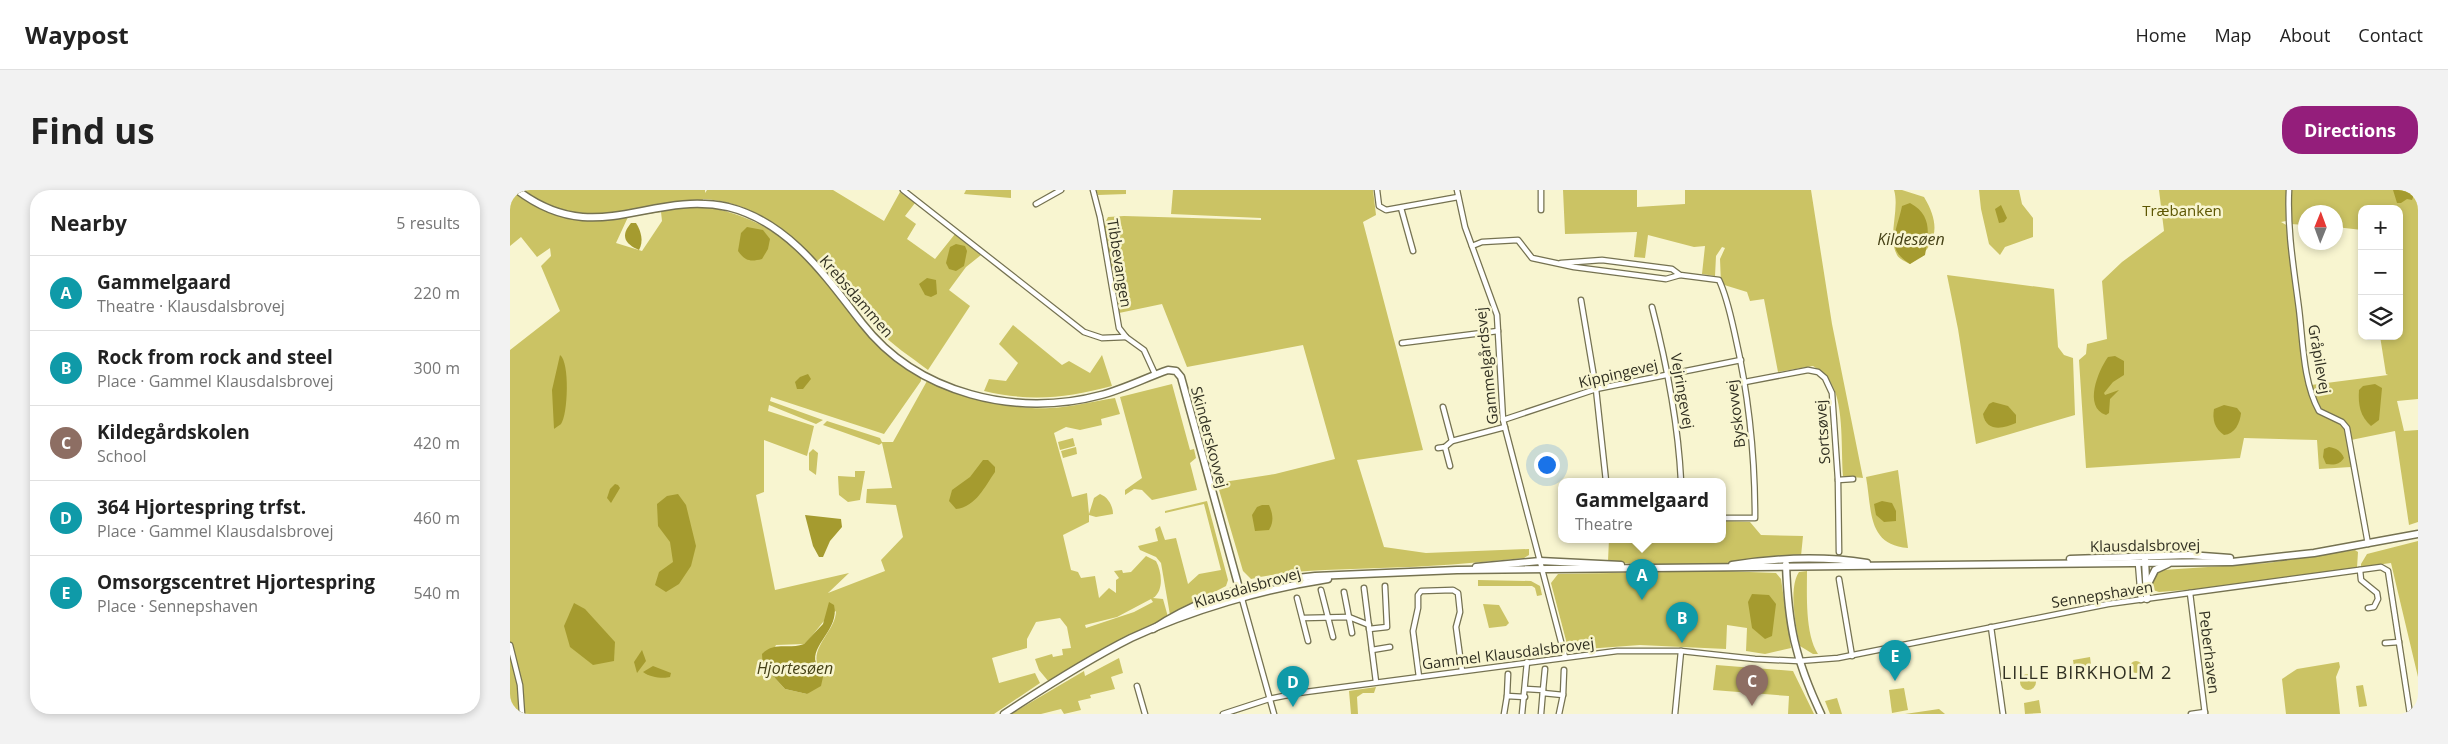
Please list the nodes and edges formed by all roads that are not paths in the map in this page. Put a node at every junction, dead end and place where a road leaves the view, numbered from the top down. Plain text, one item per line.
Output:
1 (517, 190) edge
2 (903, 190) edge
3 (1062, 190) edge
4 (1093, 190) edge
5 (1377, 190) edge
6 (1457, 190) edge
7 (1541, 190) edge
8 (2289, 190) edge
9 (1458, 197) junction
10 (1036, 204) dead end
11 (1401, 208) junction
12 (1542, 210) dead end
13 (1472, 246) junction
14 (1413, 251) dead end
15 (1560, 263) junction
16 (1680, 275) junction
17 (1581, 300) dead end
18 (1652, 307) dead end
19 (1498, 331) junction
20 (1126, 337) junction
21 (1402, 343) dead end
22 (1741, 360) junction
23 (1155, 374) junction
24 (1669, 374) junction
25 (1745, 382) junction
26 (1596, 389) junction
27 (1443, 407) dead end
28 (1503, 420) junction
29 (1504, 427) junction
30 (1452, 441) junction
31 (1446, 447) junction
32 (1438, 448) dead end
33 (1450, 466) dead end
34 (1606, 478) edge
35 (1681, 478) edge
36 (1853, 479) dead end
37 (1838, 480) junction
38 (1726, 518) edge
39 (2418, 534) edge
40 (2368, 544) junction
41 (1839, 552) dead end
42 (2269, 558) junction
43 (1786, 560) junction
44 (1540, 561) junction
45 (2143, 561) junction
46 (2173, 563) junction
47 (1879, 565) junction
48 (1716, 567) junction
49 (1644, 568) junction
50 (1787, 568) junction
51 (1458, 570) junction
52 (2360, 570) junction
53 (1542, 571) junction
54 (1349, 576) junction
55 (1839, 579) dead end
56 (1385, 586) dead end
57 (1364, 588) dead end
58 (1239, 589) junction
59 (1321, 590) dead end
60 (2146, 590) junction
61 (1344, 592) dead end
62 (2190, 593) junction
63 (1297, 598) dead end
64 (1242, 599) junction
65 (2144, 599) junction
66 (2368, 608) dead end
67 (1348, 617) junction
68 (1303, 618) junction
69 (1328, 618) junction
70 (1369, 627) junction
71 (1991, 627) junction
72 (1153, 628) junction
73 (1352, 633) dead end
74 (1334, 637) dead end
75 (1308, 641) dead end
76 (2399, 642) junction
77 (2385, 643) dead end
78 (510, 645) edge
79 (1390, 647) dead end
80 (1372, 650) junction
81 (1681, 652) junction
82 (1852, 656) junction
83 (1565, 657) junction
84 (1799, 661) junction
85 (1527, 662) junction
86 (1545, 669) dead end
87 (1564, 670) dead end
88 (1462, 671) junction
89 (1508, 674) dead end
90 (1420, 677) junction
91 (1376, 682) junction
92 (1138, 686) dead end
93 (1526, 689) junction
94 (1543, 692) junction
95 (1563, 695) junction
96 (1507, 696) junction
97 (1525, 697) junction
98 (1269, 699) junction
99 (2205, 713) edge
100 (522, 714) edge
101 (1004, 714) edge
102 (1145, 714) edge
103 (1223, 714) edge
104 (1274, 714) edge
105 (1504, 714) edge
106 (1522, 714) edge
107 (1541, 714) edge
108 (1559, 714) edge
109 (1675, 714) edge
110 (1821, 714) edge
111 (2003, 714) edge
112 (2192, 714) edge
113 (2410, 714) edge

1 - 23 street, Krebsdammen
2 - 20 street
3 - 10 street
4 - 20 street, Tibbevangen
5 - 11 street
6 - 9 street, Gammelgårdsvej
7 - 12 street
8 - 40 street, Gråpilevej
9 - 11 street
9 - 13 street, Gammelgårdsvej
11 - 14 street
13 - 15 street
13 - 19 street, Gammelgårdsvej
15 - 16 street
15 - 16 street
16 - 22 street, Byskovvej
17 - 26 street
18 - 24 street, Vejringevej
19 - 21 street
19 - 28 street, Gammelgårdsvej
20 - 23 street
22 - 24 street, Kippingevej
22 - 25 street, Byskovvej
23 - 58 street, Skinderskovvej
24 - 26 street, Kippingevej
24 - 35 street, Vejringevej
25 - 37 street, Sortsøvej
25 - 38 street, Byskovvej
26 - 28 street, Kippingevej
26 - 34 street
27 - 30 street
28 - 29 street, Gammelgårdsvej
29 - 30 street
29 - 44 street, Gammelgårdsvej
30 - 31 street
31 - 32 street
31 - 33 street
36 - 37 street, Sortsøvej
37 - 41 street, Sortsøvej
39 - 40 street, Klausdalsbrovej
40 - 42 street, Klausdalsbrovej
42 - 45 street, Klausdalsbrovej
42 - 46 street, Klausdalsbrovej
43 - 47 street, Klausdalsbrovej
43 - 48 street, Klausdalsbrovej
43 - 50 street
44 - 49 street, Klausdalsbrovej
44 - 51 street, Klausdalsbrovej
44 - 53 street, Gammelgårdsvej
45 - 46 street, Klausdalsbrovej
45 - 47 street, Klausdalsbrovej
45 - 60 street
45 - 65 street
46 - 60 street
47 - 50 street, Klausdalsbrovej
48 - 49 street, Klausdalsbrovej
48 - 50 street, Klausdalsbrovej
49 - 53 street, Klausdalsbrovej
50 - 84 street
51 - 53 street, Klausdalsbrovej
51 - 54 street, Klausdalsbrovej
52 - 62 street, Sennepshaven
52 - 66 street
52 - 76 street, Sennepshaven
53 - 83 street, Gammelgårdsvej
54 - 58 street, Klausdalsbrovej
54 - 64 street, Klausdalsbrovej
55 - 82 street
56 - 70 street
57 - 70 street
58 - 64 street, Skinderskovvej
58 - 72 street, Klausdalsbrovej
59 - 69 street
60 - 65 street
61 - 67 street
62 - 65 street, Sennepshaven
62 - 99 street, Peberhaven
63 - 68 street
64 - 72 street, Klausdalsbrovej
64 - 98 street, Skinderskovvej
65 - 71 street, Sennepshaven
67 - 69 street
67 - 70 street
67 - 73 street
68 - 69 street
68 - 75 street
69 - 74 street
70 - 80 street
71 - 82 street, Sennepshaven
71 - 111 street
72 - 101 street, Klausdalsbrovej
76 - 77 street
76 - 113 street
78 - 100 street
79 - 80 street
80 - 91 street
81 - 83 street, Gammel Klausdalsbrovej
81 - 84 street, Gammel Klausdalsbrovej
81 - 109 street
82 - 84 street, Sennepshaven
83 - 85 street, Gammel Klausdalsbrovej
84 - 110 street
85 - 88 street, Gammel Klausdalsbrovej
85 - 93 street
86 - 94 street
87 - 95 street
88 - 90 street, Gammel Klausdalsbrovej
88 - 90 street
89 - 96 street
90 - 91 street, Gammel Klausdalsbrovej
91 - 98 street, Gammel Klausdalsbrovej
92 - 102 street
93 - 94 street
93 - 97 street
94 - 95 street
94 - 107 street
95 - 108 street
96 - 97 street
96 - 105 street
97 - 106 street
98 - 103 street, Gammel Klausdalsbrovej
98 - 104 street, Skinderskovvej
99 - 112 street

